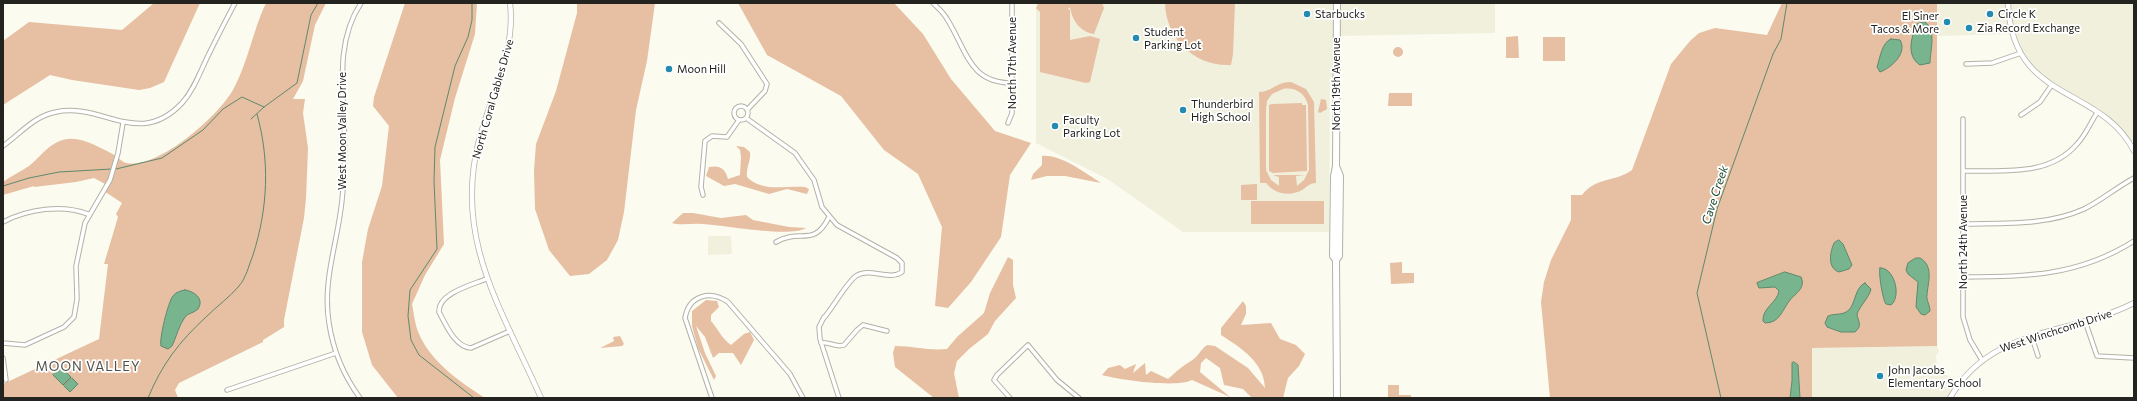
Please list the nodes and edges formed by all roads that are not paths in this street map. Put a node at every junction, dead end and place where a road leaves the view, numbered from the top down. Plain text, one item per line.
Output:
1 (235, 3) edge
2 (361, 3) edge
3 (510, 3) edge
4 (933, 3) edge
5 (1012, 3) edge
6 (1336, 3) edge
7 (2008, 3) edge
8 (718, 23) dead end
9 (2021, 53) junction
10 (1966, 64) dead end
11 (1013, 83) junction
12 (2051, 86) junction
13 (747, 110) junction
14 (2098, 113) junction
15 (2021, 115) dead end
16 (746, 118) junction
17 (1963, 119) dead end
18 (739, 120) junction
19 (123, 123) junction
20 (1008, 123) dead end
21 (3, 146) edge
22 (2134, 151) edge
23 (1963, 171) junction
24 (2134, 178) edge
25 (702, 195) dead end
26 (88, 214) junction
27 (829, 216) junction
28 (3, 222) edge
29 (1963, 224) junction
30 (2134, 241) edge
31 (776, 242) dead end
32 (1963, 277) junction
33 (486, 279) junction
34 (2134, 303) edge
35 (2085, 321) junction
36 (510, 331) junction
37 (887, 331) dead end
38 (2032, 337) junction
39 (3, 343) edge
40 (821, 343) junction
41 (336, 353) junction
42 (2038, 356) dead end
43 (3, 358) edge
44 (2134, 358) edge
45 (1982, 360) junction
46 (6, 380) dead end
47 (228, 390) dead end
48 (360, 398) edge
49 (541, 398) edge
50 (712, 398) edge
51 (803, 398) edge
52 (839, 398) edge
53 (1010, 398) edge
54 (1078, 398) edge
55 (1337, 398) edge
56 (1950, 398) edge

1 - 19 street
2 - 41 street, West Moon Valley Drive
3 - 33 street, North Coral Gables Drive
4 - 11 street
5 - 11 street, North 17th Avenue
6 - 55 main road, North 19th Avenue
7 - 9 street
8 - 13 street
9 - 10 street
9 - 12 street
11 - 20 street, North 17th Avenue
12 - 14 street
12 - 15 street
13 - 16 street
13 - 18 street
14 - 22 street
14 - 23 street
16 - 18 street
16 - 27 street
17 - 23 street, North 24th Avenue
18 - 25 street
19 - 21 street
19 - 26 street
23 - 29 street, North 24th Avenue
24 - 29 street
26 - 28 street
26 - 39 street
27 - 31 street
27 - 40 street
29 - 32 street, North 24th Avenue
30 - 32 street
32 - 45 street, North 24th Avenue
33 - 36 street, North Coral Gables Drive
33 - 36 street
34 - 35 street, West Winchcomb Drive
35 - 38 street, West Winchcomb Drive
35 - 44 street
36 - 49 street, North Coral Gables Drive
37 - 40 street
38 - 42 street
38 - 45 street, West Winchcomb Drive
40 - 52 street
41 - 47 street
41 - 48 street, West Moon Valley Drive
43 - 46 street
45 - 56 street, West Winchcomb Drive
50 - 51 street
53 - 54 street

